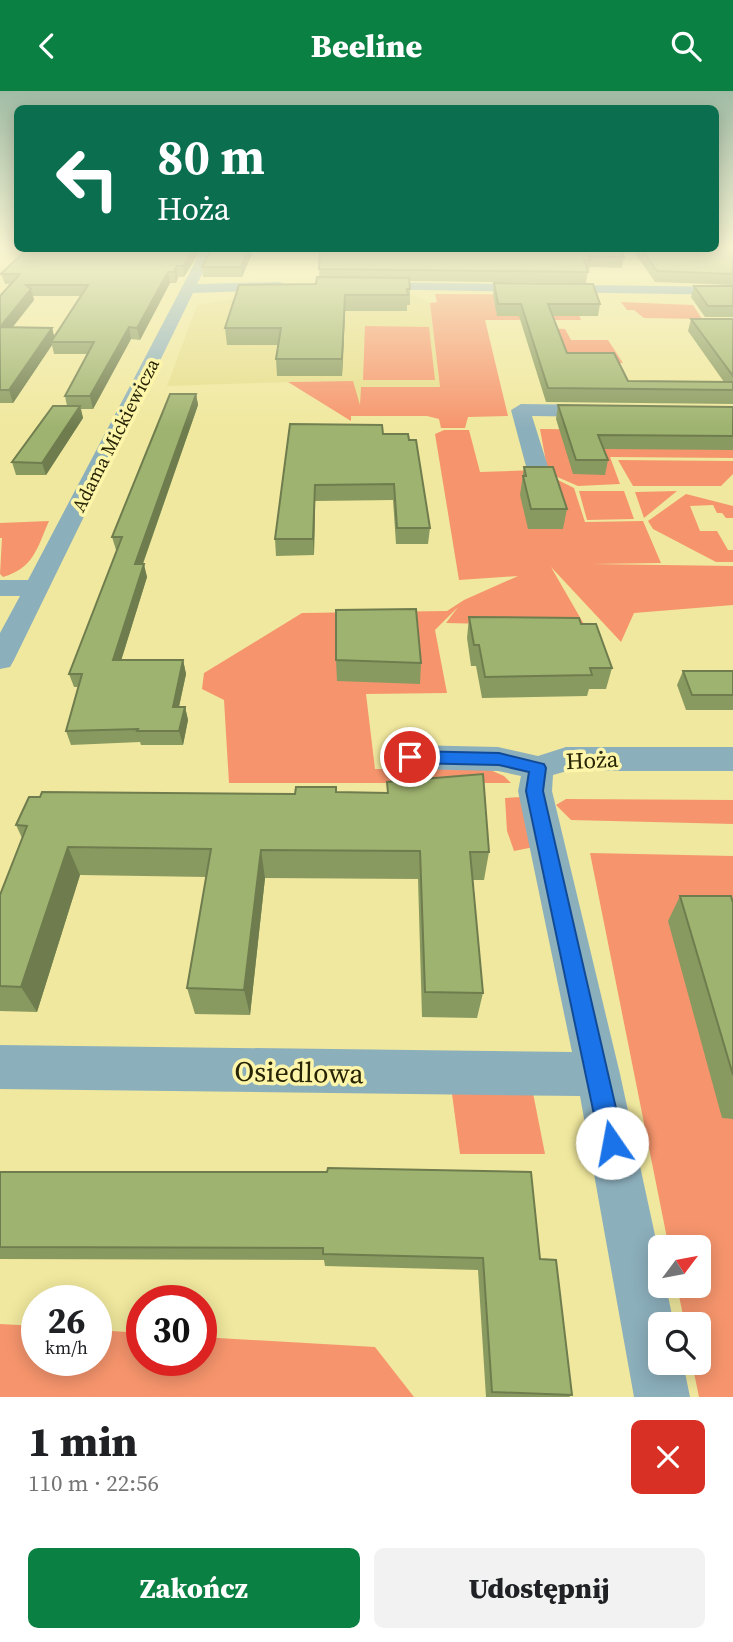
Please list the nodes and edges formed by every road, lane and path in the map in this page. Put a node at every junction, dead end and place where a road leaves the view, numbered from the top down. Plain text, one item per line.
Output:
1 (181, 306) edge
2 (619, 411) edge
3 (538, 470) edge
4 (0, 588) edge
5 (36, 588) junction
6 (0, 660) edge
7 (410, 757) dead end
8 (733, 759) edge
9 (538, 768) junction
10 (0, 1067) edge
11 (598, 1074) junction
12 (662, 1397) edge

1 - 5 street, Adama Mickiewicza
2 - 3 street
4 - 5 street
5 - 6 street
7 - 9 street, Hoża
8 - 9 street, Hoża
9 - 11 street
10 - 11 street, Osiedlowa
11 - 12 street

